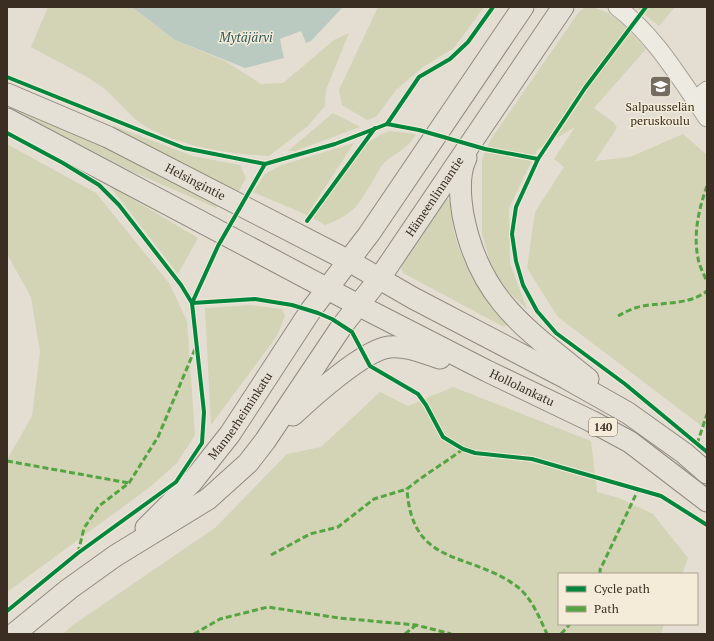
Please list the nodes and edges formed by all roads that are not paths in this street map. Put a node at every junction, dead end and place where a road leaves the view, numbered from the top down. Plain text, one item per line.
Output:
1 (523, 7) edge
2 (564, 7) edge
3 (617, 7) edge
4 (7, 94) edge
5 (701, 95) edge
6 (707, 118) edge
7 (7, 119) edge
8 (476, 137) junction
9 (349, 261) junction
10 (379, 279) junction
11 (328, 288) junction
12 (358, 305) junction
13 (487, 372) junction
14 (628, 413) junction
15 (265, 441) junction
16 (707, 473) edge
17 (707, 501) edge
18 (115, 556) junction
19 (14, 634) edge

1 - 9 main road
2 - 8 main road, Hämeenlinnantie
3 - 5 lane
4 - 9 main road, Helsingintie / 140
5 - 6 lane
7 - 11 main road, 140
8 - 10 main road, Hämeenlinnantie
8 - 14 main road
9 - 10 main road, Helsingintie / 140
9 - 11 main road, Mannerheiminkatu
10 - 12 main road, Hämeenlinnantie
10 - 14 main road, 140
11 - 12 main road, Hollolankatu / 140
11 - 18 main road, Mannerheiminkatu
12 - 13 main road, Hollolankatu / 140
12 - 15 main road, Mannerheiminkatu
13 - 15 main road
13 - 17 main road, Hollolankatu / 140
14 - 16 main road, 140
15 - 18 main road, Mannerheiminkatu
18 - 19 main road, Mannerheiminkatu

